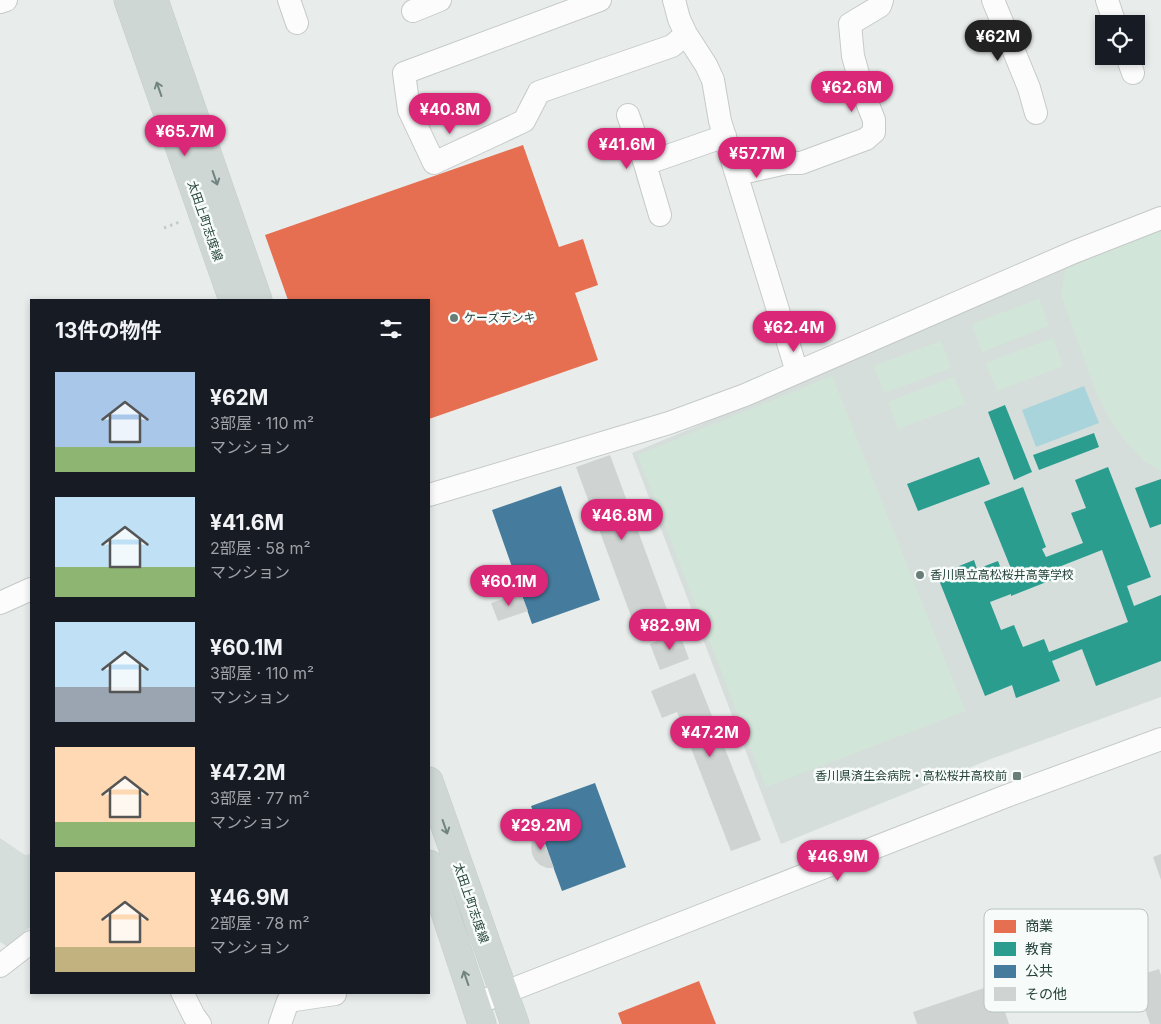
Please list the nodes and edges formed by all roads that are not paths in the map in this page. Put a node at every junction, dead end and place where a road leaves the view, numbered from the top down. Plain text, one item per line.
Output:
1 (6, 0) edge
2 (128, 0) edge
3 (154, 0) edge
4 (289, 0) edge
5 (440, 0) edge
6 (600, 0) edge
7 (674, 0) edge
8 (882, 0) edge
9 (993, 0) edge
10 (1107, 0) edge
11 (0, 2) edge
12 (413, 11) dead end
13 (1112, 15) edge
14 (297, 24) dead end
15 (686, 34) junction
16 (1036, 113) dead end
17 (628, 115) dead end
18 (725, 136) junction
19 (644, 164) junction
20 (736, 174) junction
21 (660, 215) dead end
22 (1161, 218) edge
23 (233, 299) edge
24 (258, 299) edge
25 (797, 372) junction
26 (430, 495) edge
27 (30, 589) edge
28 (0, 603) edge
29 (1161, 739) edge
30 (431, 793) edge
31 (430, 867) edge
32 (30, 943) edge
33 (0, 966) edge
34 (183, 994) edge
35 (335, 994) dead end
36 (504, 994) junction
37 (288, 997) edge
38 (478, 1014) edge
39 (200, 1024) edge
40 (280, 1024) edge
41 (515, 1024) edge

1 - 11 street
23 -> 2 main road, 太田上町志度線
3 -> 24 main road, 太田上町志度線
4 - 14 street
5 - 12 street
6 - 15 street
7 - 15 street
8 - 20 street
9 - 16 street
10 - 13 street
15 - 18 street
17 - 19 street
18 - 19 street
18 - 20 street
19 - 21 street
20 - 25 street
22 - 25 street
25 - 26 street
27 - 28 street
29 - 36 street
30 -> 36 main road, 太田上町志度線
38 -> 31 main road
32 - 33 street
34 - 39 street
35 - 37 street
36 - 38 street
36 - 41 main road, 太田上町志度線
37 - 40 street

